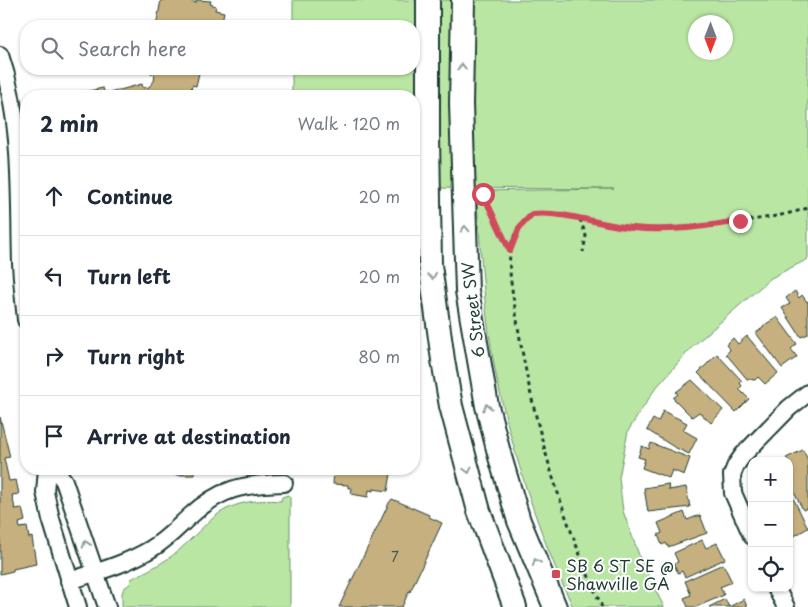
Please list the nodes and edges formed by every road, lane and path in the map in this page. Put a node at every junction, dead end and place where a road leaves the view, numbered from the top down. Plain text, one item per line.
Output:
1 (428, 0) edge
2 (463, 0) edge
3 (0, 55) edge
4 (483, 194) dead end
5 (808, 208) edge
6 (580, 218) junction
7 (20, 233) edge
8 (510, 251) junction
9 (583, 252) dead end
10 (808, 393) edge
11 (46, 475) edge
12 (60, 475) edge
13 (284, 483) dead end
14 (748, 527) edge
15 (96, 572) junction
16 (69, 581) junction
17 (778, 592) edge
18 (507, 597) edge
19 (78, 607) edge
20 (107, 607) edge
21 (515, 607) edge
22 (555, 607) edge
23 (602, 607) edge
24 (786, 607) edge

1 -> 18 main road
22 -> 2 main road, 6 Street SW
3 - 7 street
4 - 8 path
5 - 6 path
6 - 8 path
6 - 9 path
8 - 23 path
10 - 14 street
11 - 16 street
15 -> 12 street
13 - 15 street
15 - 16 street
15 - 20 street
16 - 19 street
17 - 24 street
18 - 21 main road

